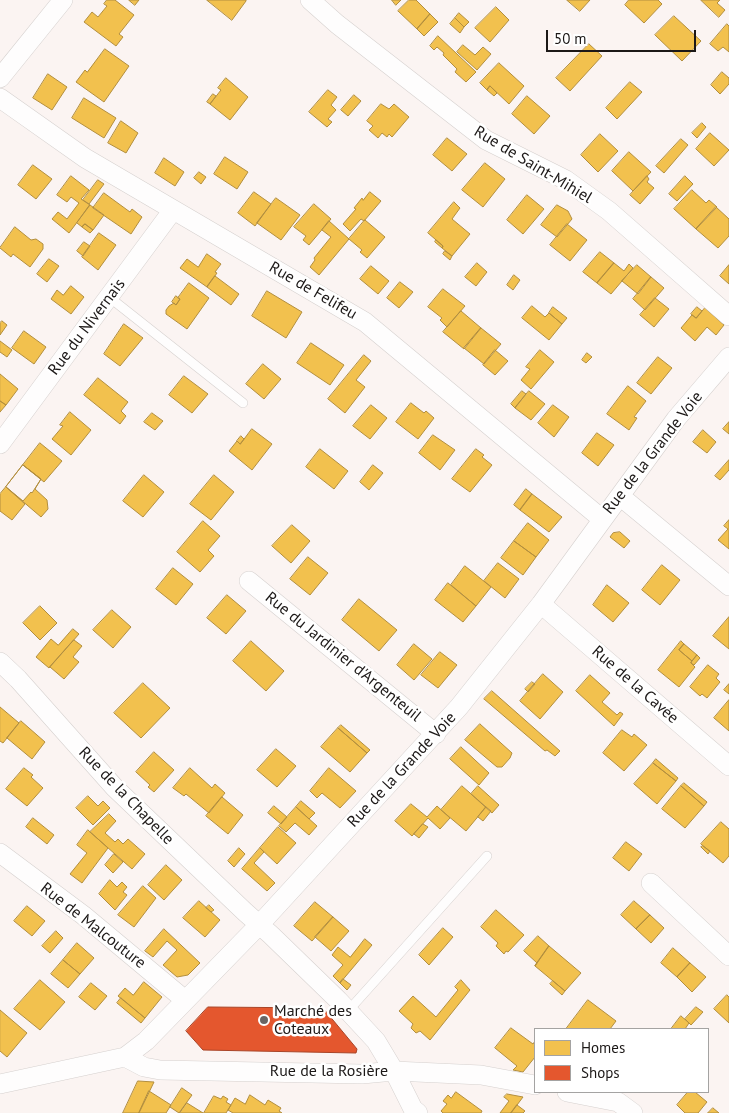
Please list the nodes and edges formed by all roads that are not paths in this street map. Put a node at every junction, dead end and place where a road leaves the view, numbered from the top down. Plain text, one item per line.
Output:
1 (63, 0) edge
2 (310, 0) edge
3 (0, 78) edge
4 (0, 98) edge
5 (173, 210) junction
6 (109, 298) junction
7 (729, 316) edge
8 (729, 357) edge
9 (243, 403) dead end
10 (0, 444) edge
11 (620, 496) junction
12 (602, 519) junction
13 (249, 581) dead end
14 (729, 586) edge
15 (541, 604) junction
16 (0, 662) edge
17 (436, 734) junction
18 (729, 766) edge
19 (0, 853) edge
20 (487, 856) dead end
21 (651, 884) dead end
22 (259, 925) junction
23 (729, 956) edge
24 (185, 1000) junction
25 (348, 1012) junction
26 (125, 1057) junction
27 (394, 1071) junction
28 (0, 1084) edge
29 (534, 1085) edge
30 (572, 1093) edge
31 (418, 1113) edge
32 (633, 1113) edge

1 - 3 street
2 - 7 street, Rue de Saint-Mihiel
4 - 5 street, Rue de Felifeu
5 - 6 street, Rue du Nivernais
5 - 12 street, Rue de Felifeu
6 - 9 lane
6 - 10 street, Rue du Nivernais
8 - 11 street, Rue de la Grande Voie
11 - 12 street, Rue de la Grande Voie
11 - 14 street
12 - 15 street, Rue de la Grande Voie
13 - 17 street, Rue du Jardinier d'Argenteuil
15 - 17 street, Rue de la Grande Voie
15 - 18 street, Rue de la Cavée
16 - 22 street, Rue de la Chapelle
17 - 22 street, Rue de la Grande Voie
19 - 24 street, Rue de Malcouture
20 - 25 lane
21 - 23 street
22 - 24 street, Rue de la Grande Voie
22 - 25 street, Rue de la Chapelle
24 - 26 street, Rue de la Grande Voie
25 - 27 street, Rue de la Chapelle
26 - 27 street, Rue de la Rosière
26 - 28 street, Rue de la Grande Voie
27 - 29 street, Rue de la Rosière
27 - 31 street, Rue de la Chapelle
30 - 32 street

